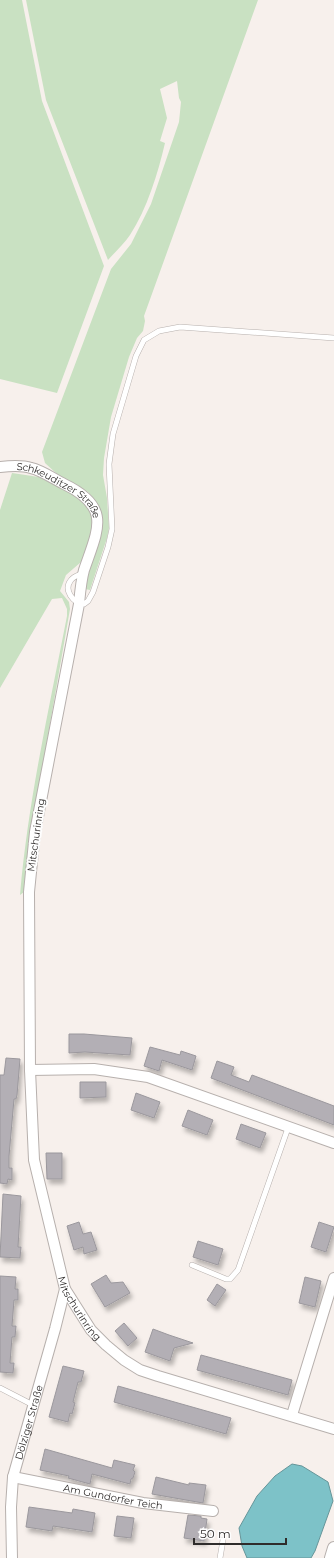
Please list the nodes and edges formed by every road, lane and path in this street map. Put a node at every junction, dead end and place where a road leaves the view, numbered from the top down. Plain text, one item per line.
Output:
1 (334, 338) edge
2 (0, 467) edge
3 (79, 604) junction
4 (30, 1070) junction
5 (288, 1128) junction
6 (334, 1143) edge
7 (192, 1265) dead end
8 (334, 1278) edge
9 (65, 1289) junction
10 (0, 1388) edge
11 (33, 1405) junction
12 (292, 1415) junction
13 (334, 1428) edge
14 (13, 1477) junction
15 (213, 1511) dead end
16 (223, 1540) dead end
17 (334, 1548) edge
18 (12, 1558) edge
19 (220, 1558) edge
20 (331, 1558) edge

1 - 3 lane
2 - 3 street, Schkeuditzer Straße
3 - 4 street, Mitschurinring
4 - 5 street
4 - 9 street, Mitschurinring
5 - 6 street
5 - 7 lane
8 - 12 street
9 - 11 street, Dölziger Straße
9 - 12 street, Mitschurinring
10 - 11 lane
11 - 14 street, Dölziger Straße
12 - 13 street, Mitschurinring
14 - 15 street, Am Gundorfer Teich
14 - 18 street, Dölziger Straße
16 - 19 lane
17 - 20 street

